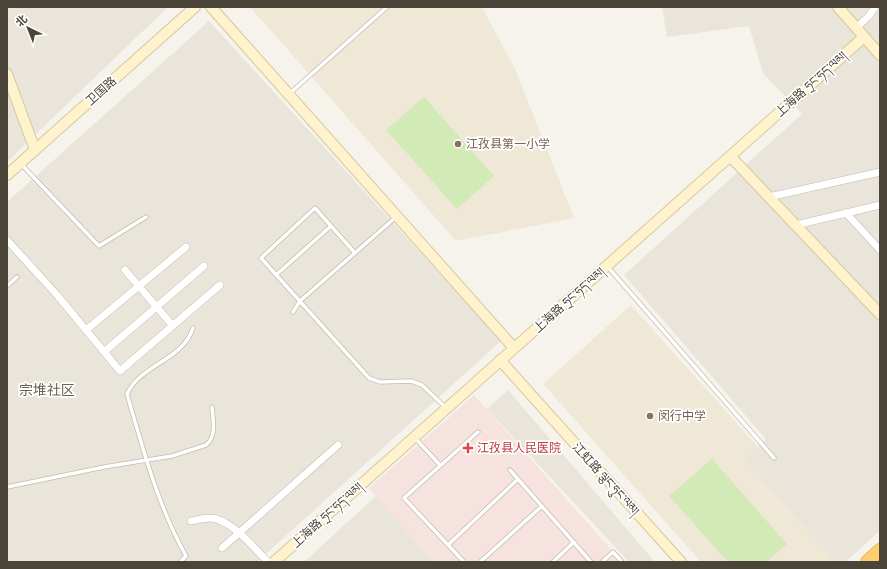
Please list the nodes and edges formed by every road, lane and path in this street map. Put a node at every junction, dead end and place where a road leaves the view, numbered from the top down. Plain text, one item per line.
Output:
1 (195, 7) edge
2 (387, 7) edge
3 (838, 7) edge
4 (875, 7) edge
5 (214, 8) edge
6 (856, 28) junction
7 (864, 37) junction
8 (880, 55) edge
9 (7, 74) edge
10 (289, 94) junction
11 (35, 150) junction
12 (730, 156) junction
13 (20, 163) junction
14 (880, 172) edge
15 (7, 175) edge
16 (769, 197) junction
17 (880, 205) edge
18 (846, 213) junction
19 (397, 216) junction
20 (146, 217) dead end
21 (796, 225) junction
22 (331, 226) junction
23 (7, 240) edge
24 (186, 247) dead end
25 (880, 250) edge
26 (355, 253) junction
27 (204, 266) dead end
28 (607, 266) junction
29 (124, 270) dead end
30 (276, 275) junction
31 (17, 277) dead end
32 (220, 285) dead end
33 (7, 286) edge
34 (139, 287) junction
35 (300, 301) junction
36 (156, 307) junction
37 (293, 312) dead end
38 (880, 314) edge
39 (173, 326) junction
40 (193, 328) dead end
41 (86, 330) junction
42 (514, 348) junction
43 (104, 352) junction
44 (500, 360) junction
45 (212, 407) dead end
46 (446, 408) junction
47 (478, 432) dead end
48 (414, 437) junction
49 (338, 445) dead end
50 (774, 458) dead end
51 (146, 460) junction
52 (440, 465) junction
53 (510, 470) dead end
54 (518, 479) junction
55 (7, 487) edge
56 (542, 506) junction
57 (191, 521) dead end
58 (239, 533) junction
59 (574, 542) junction
60 (448, 545) junction
61 (222, 548) dead end
62 (880, 550) edge
63 (180, 562) edge
64 (268, 562) edge
65 (274, 562) edge
66 (464, 562) edge
67 (480, 562) edge
68 (553, 562) edge
69 (591, 562) edge
70 (602, 562) edge
71 (622, 562) edge
72 (680, 562) edge
73 (867, 562) edge

1 - 11 main road, 卫国路
2 - 10 lane
3 - 6 main road
4 - 6 street
5 - 10 main road
6 - 7 main road
7 - 8 main road
7 - 12 main road, 上海路 ཧྲང་ཧད་ལམ།
9 - 11 main road
10 - 19 main road
11 - 13 main road, 卫国路
12 - 16 main road
12 - 28 main road, 上海路 ཧྲང་ཧད་ལམ།
13 - 15 main road, 卫国路
13 - 20 lane
14 - 16 street
16 - 21 main road
17 - 18 street
18 - 21 street
18 - 25 street
19 - 26 lane
19 - 42 main road
21 - 38 main road
22 - 26 lane
22 - 30 lane
22 - 30 lane
23 - 41 street
24 - 34 street
26 - 35 lane
27 - 36 street
28 - 42 main road, 上海路 ཧྲང་ཧད་ལམ།
28 - 50 lane
29 - 34 street
30 - 35 lane
31 - 33 lane
32 - 39 street
34 - 36 street
34 - 41 street
35 - 37 lane
35 - 46 lane
36 - 39 street
36 - 43 street
39 - 43 street
40 - 51 lane
41 - 43 street
42 - 44 main road, 上海路 ཧྲང་ཧད་ལམ།
44 - 46 main road, 上海路 ཧྲང་ཧད་ལམ།
44 - 72 main road, 江虹路 ལྕང་ཧུང་ལམ།
45 - 51 lane
46 - 48 main road, 上海路 ཧྲང་ཧད་ལམ།
47 - 52 lane
48 - 52 lane
48 - 65 main road, 上海路 ཧྲང་ཧད་ལམ།
49 - 58 street
51 - 55 lane
51 - 63 lane
52 - 60 lane
53 - 54 lane
54 - 56 lane
54 - 60 lane
56 - 59 lane
56 - 67 lane
57 - 58 street
58 - 61 street
58 - 64 street
59 - 68 lane
59 - 69 lane
60 - 66 lane
62 - 73 highway
70 - 71 lane

